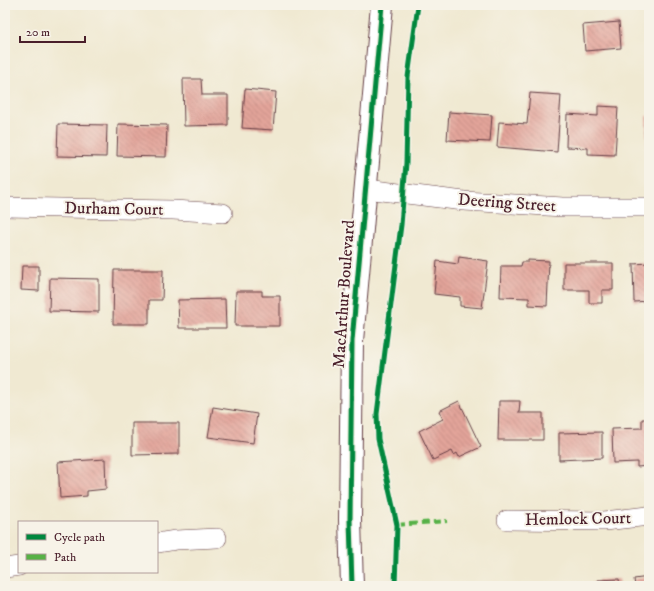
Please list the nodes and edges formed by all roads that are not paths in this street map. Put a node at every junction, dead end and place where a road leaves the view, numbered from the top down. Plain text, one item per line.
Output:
1 (382, 5) edge
2 (366, 189) junction
3 (5, 207) edge
4 (649, 208) edge
5 (223, 213) dead end
6 (649, 516) edge
7 (507, 520) dead end
8 (217, 538) dead end
9 (158, 543) edge
10 (18, 566) edge
11 (5, 568) edge
12 (352, 586) edge

1 - 2 street, MacArthur Boulevard
2 - 4 street, Deering Street
2 - 12 street, MacArthur Boulevard
3 - 5 street, Durham Court
6 - 7 street, Hemlock Court
8 - 9 street
10 - 11 street

